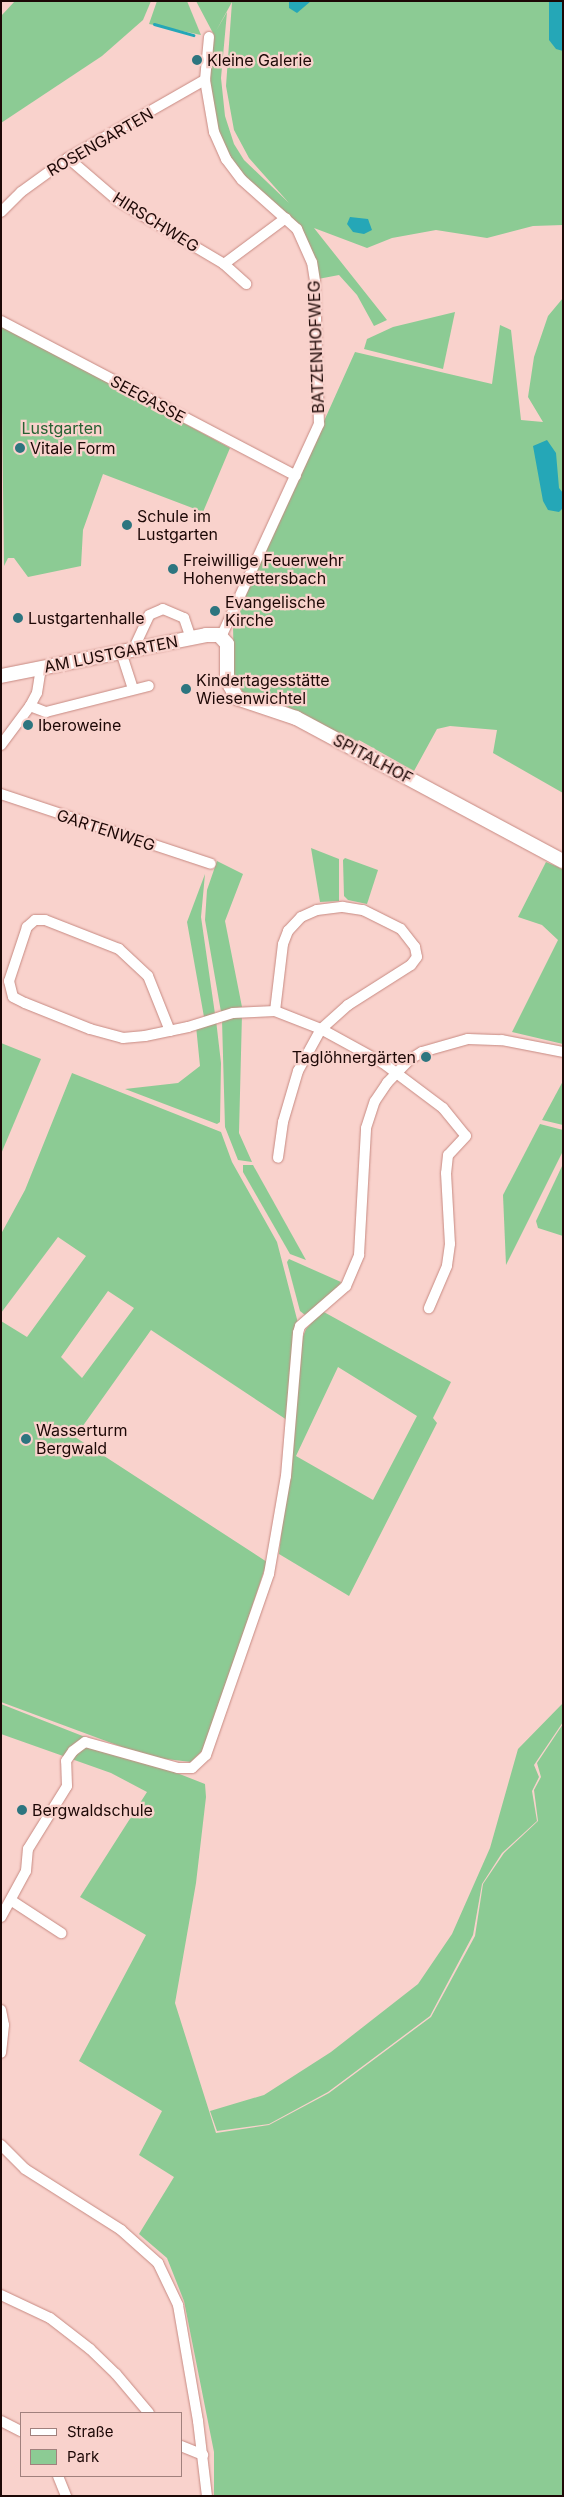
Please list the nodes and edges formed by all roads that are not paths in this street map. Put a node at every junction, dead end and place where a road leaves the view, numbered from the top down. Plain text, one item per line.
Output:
1 (209, 37) dead end
2 (205, 80) junction
3 (68, 158) junction
4 (1, 212) edge
5 (286, 218) junction
6 (224, 264) junction
7 (246, 284) dead end
8 (1, 321) edge
9 (296, 476) junction
10 (222, 636) junction
11 (191, 638) junction
12 (127, 651) junction
13 (41, 668) junction
14 (1, 676) edge
15 (149, 686) dead end
16 (132, 689) junction
17 (30, 706) junction
18 (1, 745) edge
19 (1, 794) edge
20 (563, 861) edge
21 (211, 864) dead end
22 (275, 1011) junction
23 (321, 1029) junction
24 (170, 1031) junction
25 (563, 1052) edge
26 (397, 1072) junction
27 (278, 1158) dead end
28 (429, 1308) dead end
29 (12, 1901) junction
30 (1, 1917) edge
31 (61, 1933) dead end
32 (1, 2010) edge
33 (1, 2053) edge
34 (1, 2145) edge
35 (1, 2295) edge
36 (148, 2412) edge
37 (1, 2421) edge
38 (20, 2430) edge
39 (182, 2446) edge
40 (203, 2455) junction
41 (58, 2477) edge
42 (66, 2496) edge
43 (207, 2496) edge

1 - 2 street, BATZENHOFWEG
2 - 3 street, ROSENGARTEN
2 - 5 street, BATZENHOFWEG
3 - 4 street, ROSENGARTEN
3 - 6 street, HIRSCHWEG
5 - 6 street
5 - 9 street, BATZENHOFWEG
6 - 7 street, HIRSCHWEG
8 - 9 street, SEEGASSE
9 - 10 street
10 - 11 street, AM LUSTGARTEN
10 - 20 street, SPITALHOF
11 - 12 street, AM LUSTGARTEN
11 - 12 street
12 - 13 street, AM LUSTGARTEN
12 - 16 street
13 - 14 street, AM LUSTGARTEN
13 - 17 street
15 - 16 street
16 - 17 street
17 - 18 street
19 - 21 street, GARTENWEG
22 - 23 street
22 - 23 street
22 - 24 street
23 - 26 street
23 - 27 street
24 - 24 street
25 - 26 street
26 - 28 street
26 - 29 street
29 - 30 street
29 - 31 street
32 - 33 street
34 - 40 street
35 - 36 street
37 - 38 street
39 - 40 street
40 - 43 street
41 - 42 street

